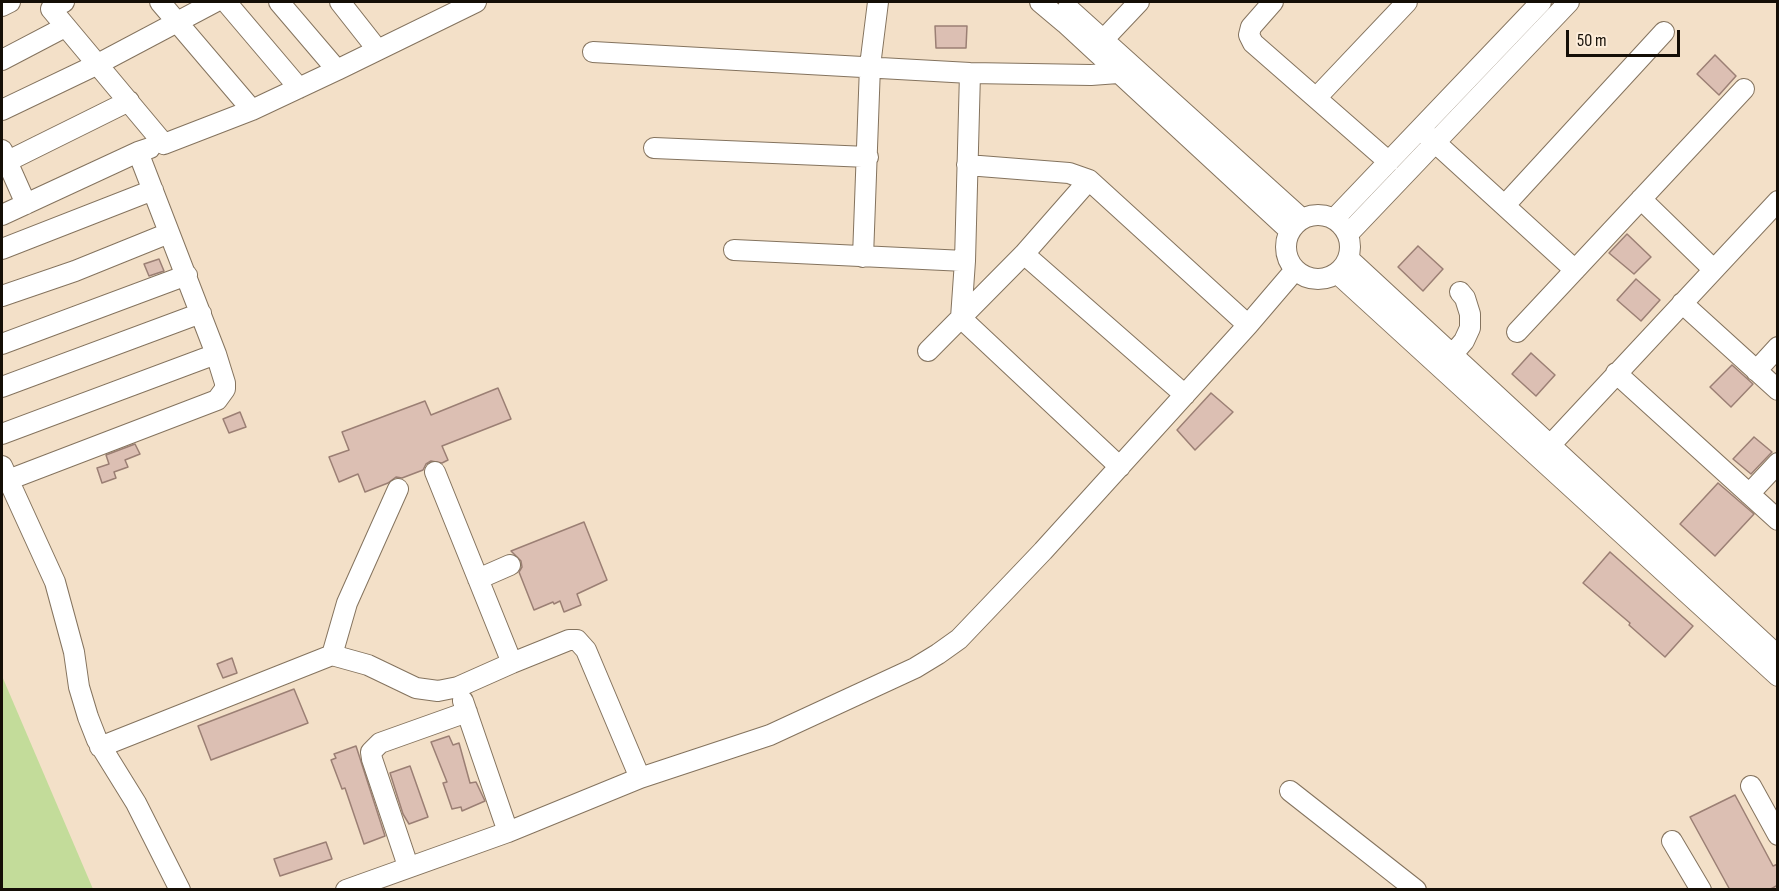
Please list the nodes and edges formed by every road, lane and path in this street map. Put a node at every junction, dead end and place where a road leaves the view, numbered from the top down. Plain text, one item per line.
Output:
1 (10, 2) edge
2 (160, 2) edge
3 (215, 2) edge
4 (226, 2) edge
5 (279, 2) edge
6 (340, 2) edge
7 (476, 2) edge
8 (878, 2) edge
9 (1040, 2) edge
10 (1060, 2) edge
11 (1139, 2) edge
12 (1273, 2) edge
13 (1407, 2) edge
14 (1541, 2) edge
15 (1569, 2) edge
16 (53, 4) edge
17 (2, 6) edge
18 (177, 21) junction
19 (65, 27) junction
20 (1664, 32) dead end
21 (1104, 39) junction
22 (377, 50) junction
23 (593, 52) dead end
24 (2, 60) edge
25 (96, 65) junction
26 (870, 66) junction
27 (337, 70) junction
28 (970, 73) junction
29 (1118, 73) junction
30 (299, 88) junction
31 (1744, 89) dead end
32 (1317, 97) junction
33 (129, 101) junction
34 (2, 110) edge
35 (252, 110) junction
36 (1428, 136) junction
37 (164, 144) junction
38 (654, 148) dead end
39 (138, 152) junction
40 (868, 157) junction
41 (4, 159) edge
42 (1389, 162) junction
43 (967, 165) junction
44 (1089, 180) junction
45 (153, 190) junction
46 (1641, 199) junction
47 (1778, 201) edge
48 (26, 204) junction
49 (1505, 205) junction
50 (2, 215) edge
51 (1334, 219) junction
52 (1296, 225) junction
53 (169, 233) junction
54 (1348, 234) junction
55 (2, 249) edge
56 (734, 250) dead end
57 (1024, 254) junction
58 (863, 257) junction
59 (965, 261) junction
60 (1343, 266) junction
61 (1713, 269) junction
62 (1295, 270) junction
63 (1575, 270) junction
64 (187, 274) junction
65 (1460, 292) dead end
66 (2, 296) edge
67 (1682, 303) junction
68 (201, 314) junction
69 (961, 318) junction
70 (1248, 325) junction
71 (1518, 332) dead end
72 (2, 344) edge
73 (1778, 347) edge
74 (928, 351) dead end
75 (216, 354) junction
76 (1452, 355) junction
77 (1756, 370) junction
78 (1616, 373) junction
79 (2, 387) edge
80 (1778, 390) edge
81 (1185, 395) junction
82 (2, 434) edge
83 (1544, 451) junction
84 (1778, 463) edge
85 (1120, 467) junction
86 (435, 472) dead end
87 (5, 473) edge
88 (398, 489) dead end
89 (1749, 494) junction
90 (1778, 520) edge
91 (510, 565) dead end
92 (478, 579) junction
93 (1724, 617) junction
94 (332, 655) junction
95 (1778, 656) edge
96 (512, 663) junction
97 (1778, 676) edge
98 (458, 687) junction
99 (467, 712) junction
100 (100, 747) junction
101 (640, 778) junction
102 (1751, 786) dead end
103 (1290, 791) dead end
104 (508, 832) junction
105 (1778, 835) edge
106 (1672, 841) dead end
107 (408, 866) junction
108 (180, 890) edge
109 (346, 890) edge
110 (1416, 890) edge
111 (1701, 890) edge

1 - 17 street
2 - 18 street
3 - 18 street
4 - 30 street
5 - 27 street
6 - 22 street
7 - 22 street
8 - 26 street
9 - 29 street
10 - 21 street
11 - 21 street
12 - 32 street
13 - 32 street
14 - 36 street
15 - 36 street
16 - 19 street
18 - 25 street
18 - 35 street
19 - 24 street
19 - 25 street
20 - 49 street
21 - 52 street
22 - 27 street
23 - 26 street
25 - 33 street
25 - 34 street
26 - 28 street
26 - 40 street
27 - 30 street
28 - 29 street
28 - 43 street
29 - 52 street
30 - 35 street
31 - 46 street
32 - 42 street
33 - 37 street
33 - 41 street
35 - 37 street
36 - 42 street
36 - 49 street
36 - 54 street
37 - 39 street
38 - 40 street
39 - 45 street
39 - 48 street
40 - 58 street
41 - 48 street
42 - 51 street
43 - 44 street
43 - 59 street
44 - 57 street
44 - 70 street
45 - 53 street
45 - 55 street
46 - 61 street
46 - 63 street
47 - 61 street
48 - 50 street
49 - 63 street
51 - 52 street
51 - 54 street
52 - 62 street
53 - 64 street
53 - 66 street
54 - 60 street
56 - 58 street
57 - 69 street
57 - 81 street
58 - 59 street
59 - 69 street
60 - 62 street
60 - 76 street
60 - 83 street
61 - 67 street
62 - 70 street
63 - 71 street
64 - 68 street
64 - 72 street
65 - 76 street
67 - 77 street
67 - 78 street
68 - 75 street
68 - 79 street
69 - 74 street
69 - 85 street
70 - 81 street
73 - 77 street
75 - 82 street
75 - 87 street
76 - 83 street
77 - 80 street
78 - 83 street
78 - 89 street
81 - 85 street
83 - 93 street
84 - 89 street
85 - 101 street
86 - 92 street
87 - 100 street
88 - 94 street
89 - 90 street
91 - 92 street
92 - 96 street
93 - 95 street
93 - 97 street
94 - 98 street
94 - 100 street
96 - 98 street
96 - 101 street
98 - 99 street
99 - 104 street
99 - 107 street
100 - 108 street
101 - 104 street
102 - 105 street
103 - 110 street
104 - 107 street
106 - 111 street
107 - 109 street

